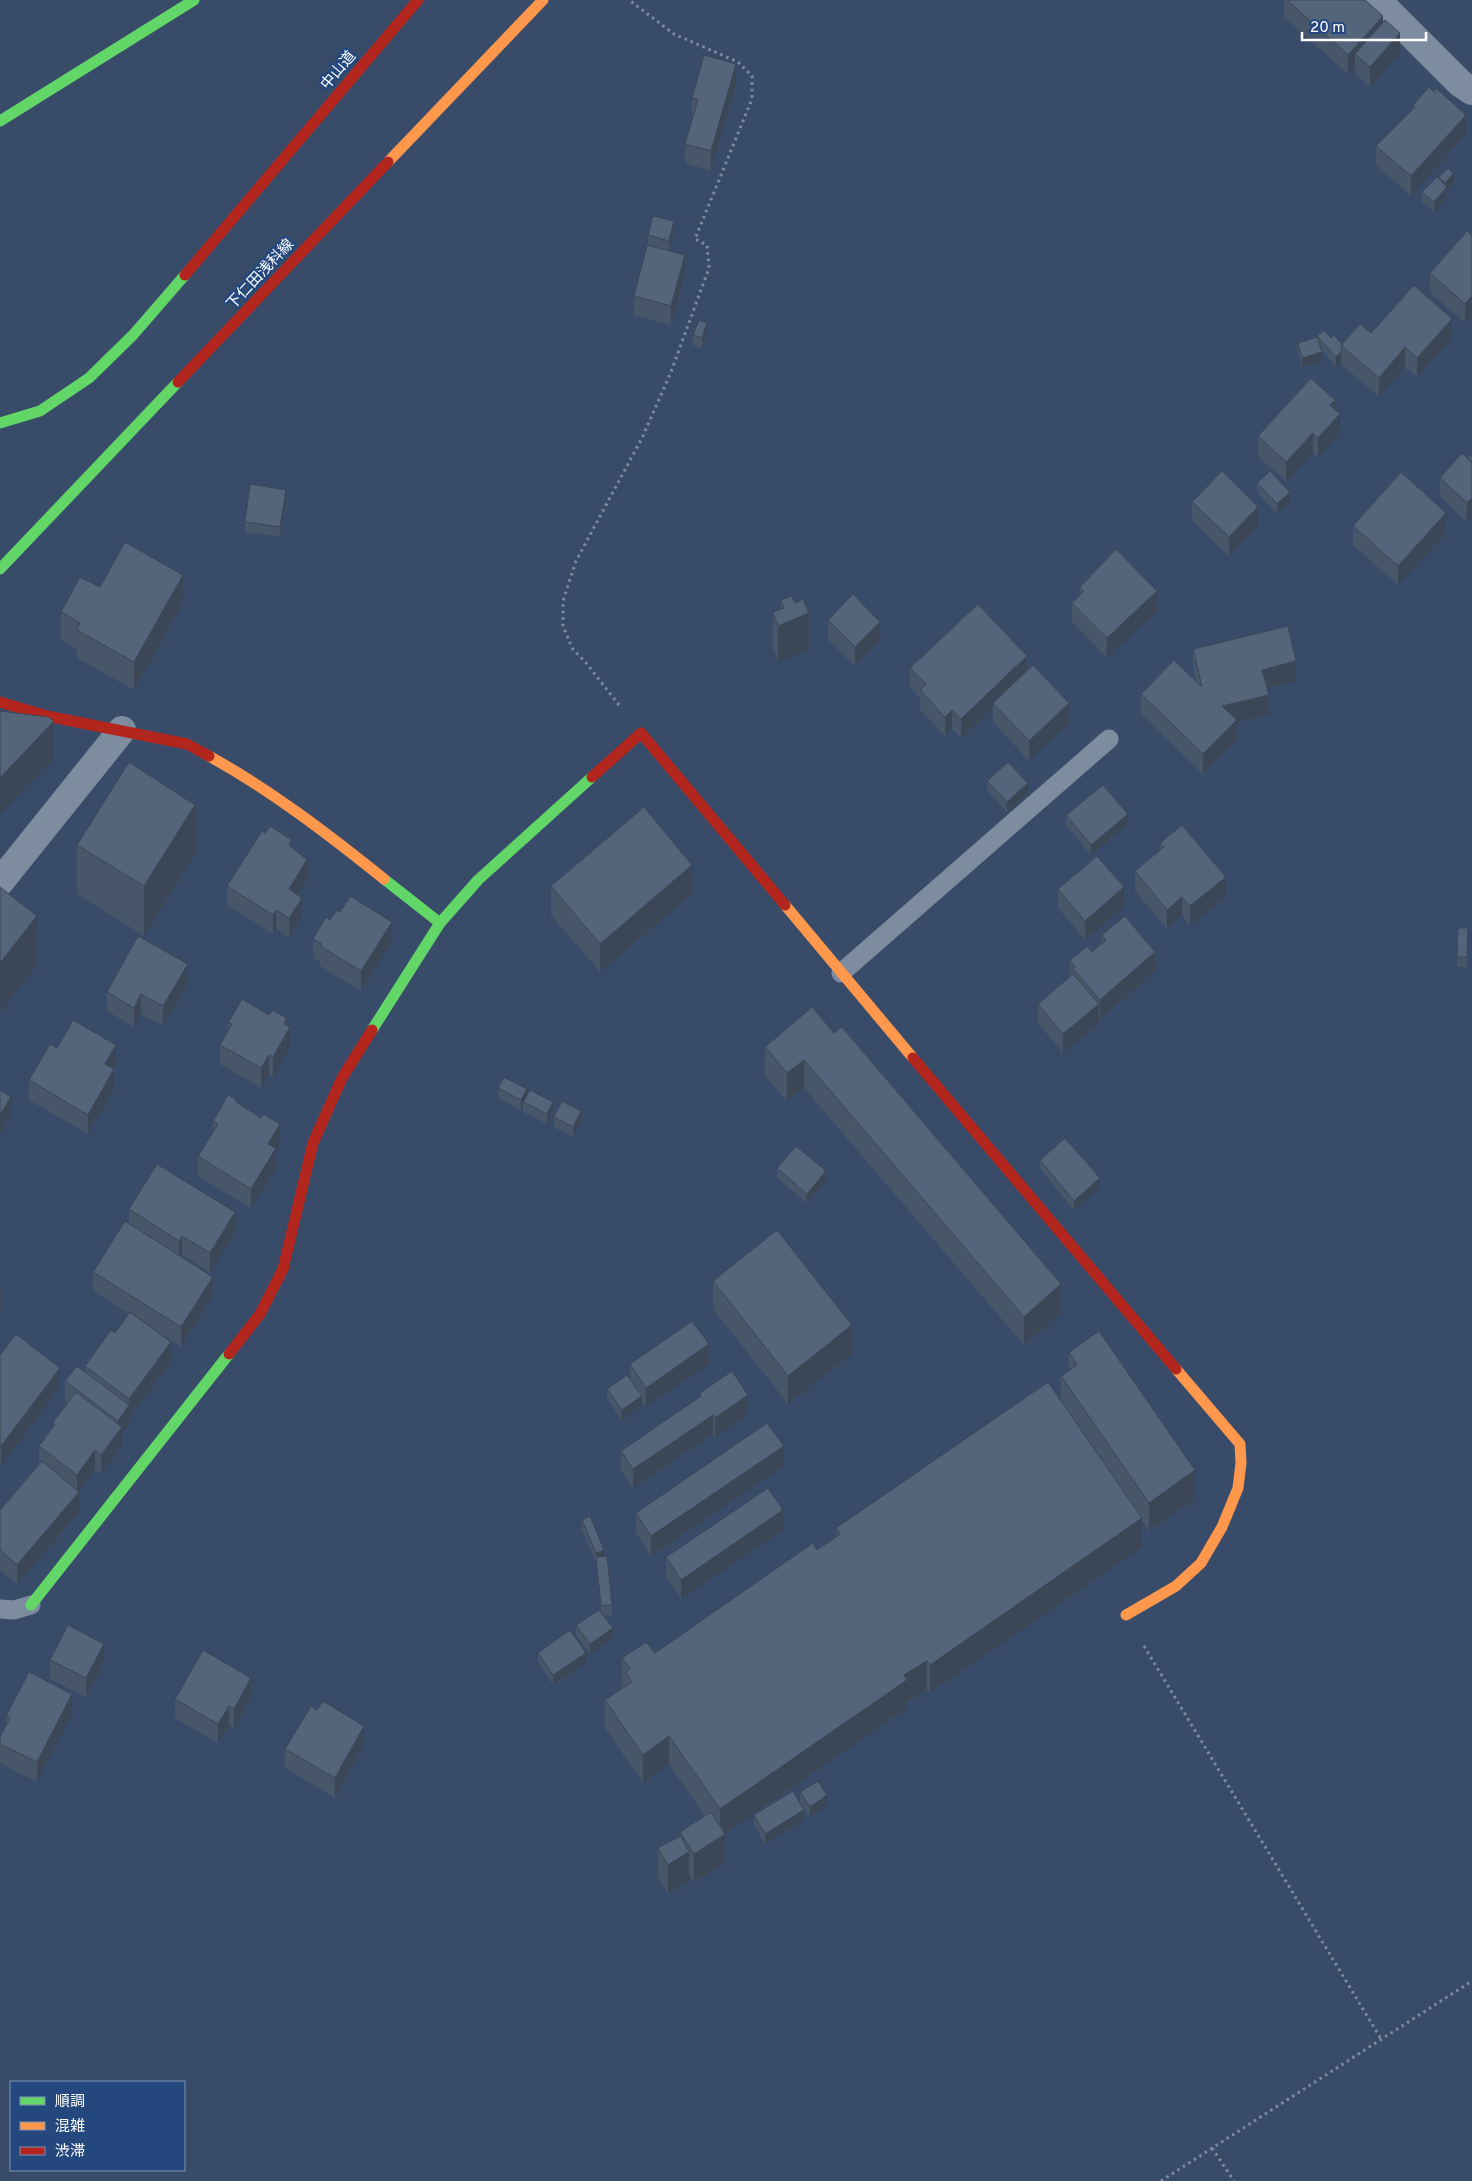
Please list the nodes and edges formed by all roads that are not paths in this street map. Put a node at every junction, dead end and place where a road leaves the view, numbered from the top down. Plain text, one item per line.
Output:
1 (194, 0) edge
2 (418, 0) edge
3 (542, 0) edge
4 (1377, 0) edge
5 (1472, 91) edge
6 (0, 121) edge
7 (0, 423) edge
8 (0, 569) edge
9 (0, 702) edge
10 (122, 730) junction
11 (1109, 739) dead end
12 (0, 882) edge
13 (440, 922) junction
14 (841, 973) junction
15 (30, 1605) joint
16 (0, 1609) edge
17 (1126, 1615) road end

1 - 6 street
2 - 7 street, 中山道
3 - 8 street, 下仁田浅科線
4 - 5 street
9 - 10 street
10 - 12 street
10 - 13 street
11 - 14 lane
13 - 14 street
13 - 15 street
14 - 17 street
15 - 16 lane

